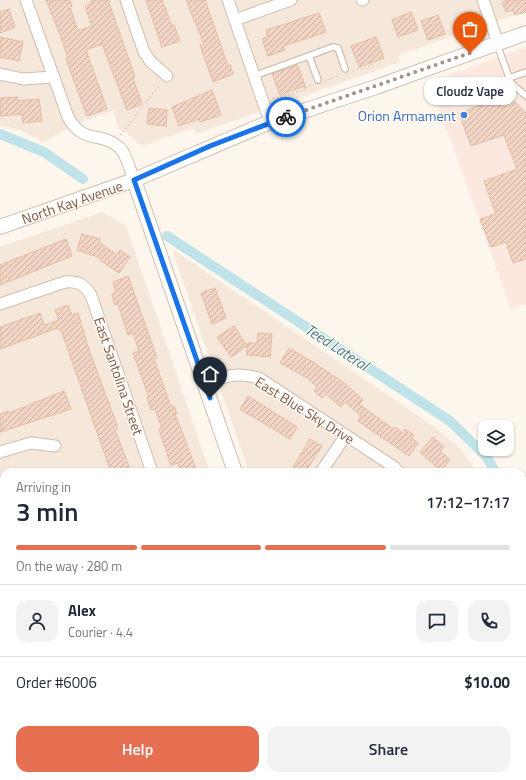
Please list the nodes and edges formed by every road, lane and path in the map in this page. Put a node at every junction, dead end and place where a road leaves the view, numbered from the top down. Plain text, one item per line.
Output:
1 (26, 0) edge
2 (126, 0) edge
3 (228, 0) edge
4 (291, 0) edge
5 (483, 0) edge
6 (235, 20) junction
7 (526, 33) edge
8 (498, 43) junction
9 (309, 56) junction
10 (298, 64) dead end
11 (345, 69) dead end
12 (526, 72) edge
13 (0, 74) edge
14 (167, 76) joint
15 (254, 76) junction
16 (54, 77) junction
17 (509, 78) junction
18 (318, 80) dead end
19 (526, 96) edge
20 (273, 98) dead end
21 (270, 122) junction
22 (113, 144) junction
23 (134, 180) junction
24 (0, 227) edge
25 (0, 304) edge
26 (204, 383) junction
27 (346, 435) junction
28 (56, 446) dead end
29 (0, 452) edge
30 (151, 468) edge
31 (234, 468) edge
32 (324, 468) edge
33 (395, 468) edge

1 - 16 street
2 - 14 street
3 - 6 street
4 - 6 street
5 - 8 street
6 - 15 street
7 - 8 street, North Kay Avenue
8 - 17 lane
8 - 21 street, North Kay Avenue
9 - 11 lane
9 - 15 lane
9 - 18 lane
10 - 20 path
12 - 17 lane
13 - 16 street
14 - 22 path
15 - 21 street
16 - 22 street
17 - 19 lane
21 - 23 street, North Kay Avenue
22 - 23 street
23 - 24 street, North Kay Avenue
23 - 26 street
25 - 30 street, East Santolina Street
26 - 27 street, East Blue Sky Drive
26 - 31 street
27 - 32 street
27 - 33 street, East Blue Sky Drive
28 - 29 street

